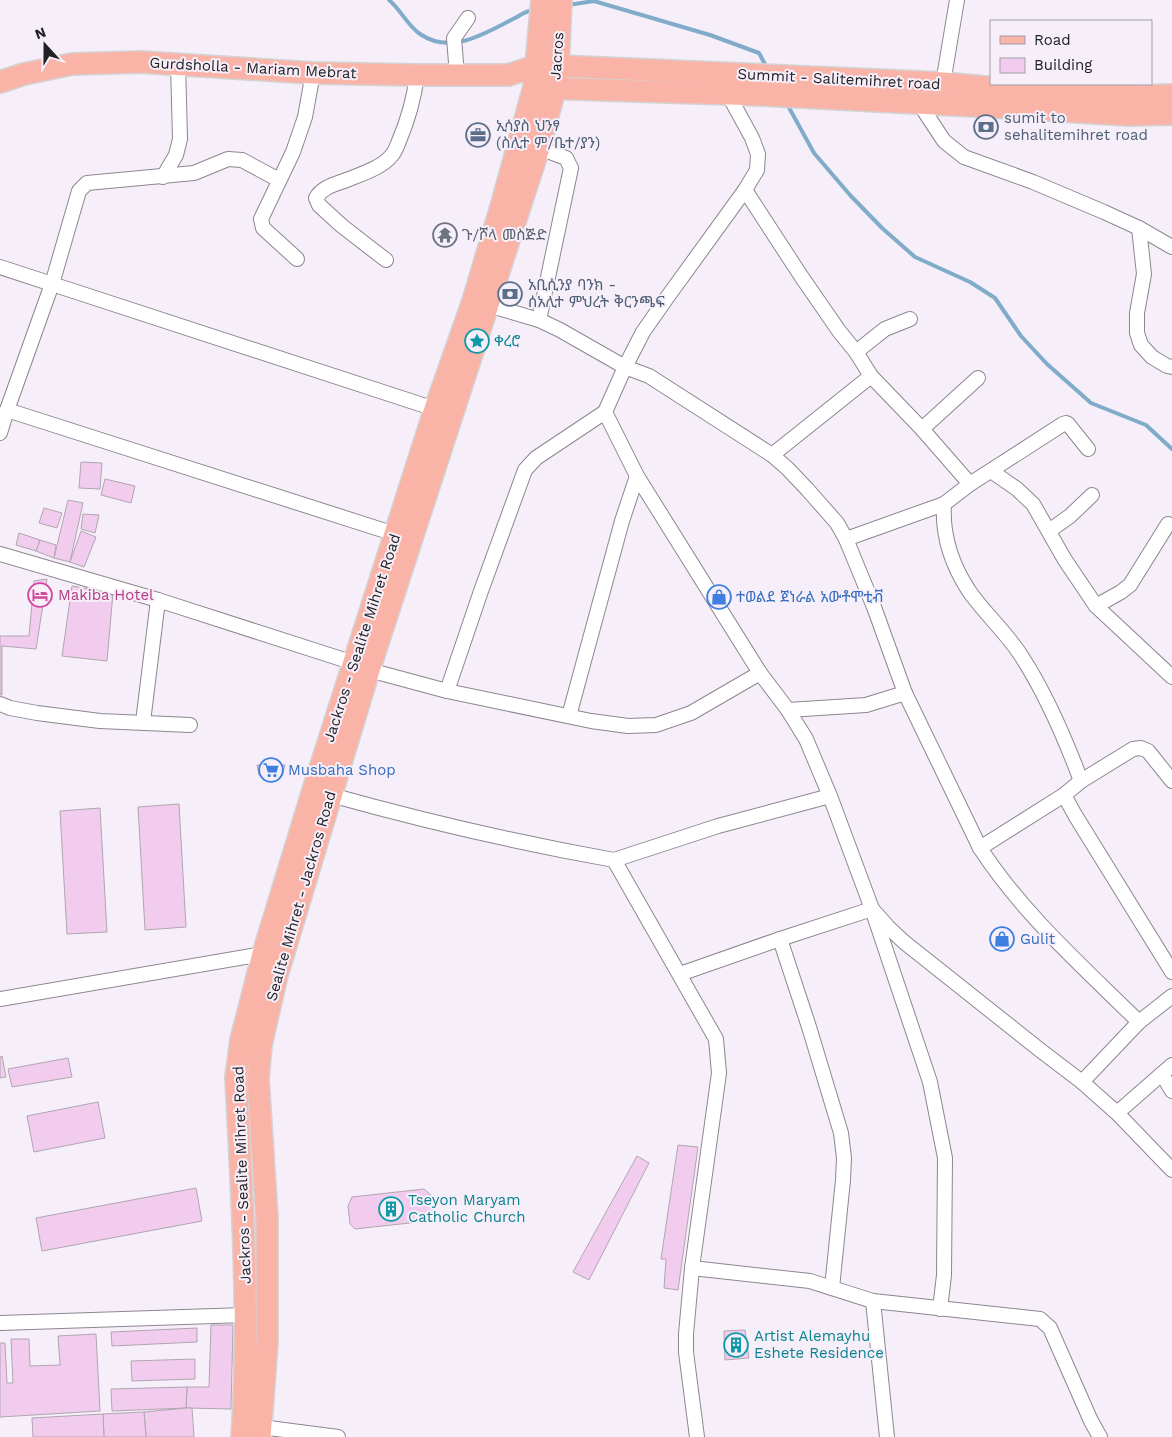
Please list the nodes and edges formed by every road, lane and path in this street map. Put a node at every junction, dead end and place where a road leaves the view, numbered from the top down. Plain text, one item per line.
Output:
1 (542, 0) edge
2 (561, 0) edge
3 (958, 0) edge
4 (468, 18) dead end
5 (550, 25) junction
6 (178, 64) junction
7 (456, 66) junction
8 (558, 66) junction
9 (313, 73) junction
10 (417, 75) junction
11 (535, 76) junction
12 (0, 82) edge
13 (943, 83) junction
14 (799, 87) junction
15 (555, 89) junction
16 (728, 94) junction
17 (1172, 95) edge
18 (1014, 99) junction
19 (919, 103) junction
20 (1172, 114) edge
21 (539, 148) junction
22 (163, 177) junction
23 (279, 180) junction
24 (745, 190) junction
25 (1139, 228) junction
26 (1172, 247) edge
27 (297, 259) dead end
28 (386, 260) dead end
29 (0, 266) edge
30 (52, 284) junction
31 (488, 306) junction
32 (910, 319) dead end
33 (539, 320) junction
34 (856, 352) junction
35 (625, 367) junction
36 (1170, 370) edge
37 (871, 376) junction
38 (978, 378) dead end
39 (435, 409) junction
40 (7, 410) junction
41 (605, 412) junction
42 (922, 429) junction
43 (0, 433) edge
44 (1088, 449) dead end
45 (772, 455) junction
46 (991, 471) junction
47 (637, 476) junction
48 (970, 484) junction
49 (1092, 495) dead end
50 (944, 504) junction
51 (1168, 524) dead end
52 (1049, 531) junction
53 (395, 534) junction
54 (846, 540) junction
55 (0, 554) edge
56 (158, 600) junction
57 (1096, 606) junction
58 (361, 666) junction
59 (760, 673) junction
60 (1172, 677) edge
61 (448, 691) junction
62 (904, 693) junction
63 (0, 704) edge
64 (788, 710) junction
65 (569, 716) junction
66 (143, 722) junction
67 (190, 725) dead end
68 (1081, 781) junction
69 (1172, 781) edge
70 (1064, 795) junction
71 (330, 796) junction
72 (830, 796) junction
73 (980, 848) junction
74 (614, 860) junction
75 (872, 910) junction
76 (780, 939) junction
77 (263, 954) junction
78 (1172, 972) edge
79 (680, 974) junction
80 (1172, 996) edge
81 (0, 998) edge
82 (1139, 1022) junction
83 (1167, 1070) edge
84 (1082, 1082) junction
85 (1172, 1091) edge
86 (1117, 1113) junction
87 (1172, 1170) edge
88 (267, 1218) junction
89 (243, 1219) junction
90 (692, 1268) junction
91 (832, 1288) junction
92 (873, 1301) junction
93 (940, 1310) junction
94 (246, 1315) junction
95 (0, 1323) edge
96 (260, 1432) edge
97 (242, 1437) edge
98 (338, 1437) edge
99 (697, 1437) edge
100 (888, 1437) edge
101 (1100, 1437) edge

1 - 5 main road
2 - 5 main road
3 - 13 street
4 - 7 street
5 - 8 main road, Jacros
5 - 11 main road, Jackros - Sealite Mihret Road
6 - 9 main road, Gurdsholla - Mariam Mebrat
6 - 12 main road, Gurdsholla - Mariam Mebrat
6 - 22 street
7 - 10 main road, Gurdsholla - Mariam Mebrat
7 - 11 main road, Gurdsholla - Mariam Mebrat
8 - 11 main road, Summit - Salitemihret road
8 - 14 main road, Summit - Salitemihret road
8 - 15 main road, Jacros
9 - 10 main road, Gurdsholla - Mariam Mebrat
9 - 23 street
10 - 28 street
11 - 15 main road
11 - 39 main road, Jackros - Sealite Mihret Road
13 - 14 main road, Summit - Salitemihret road
13 - 18 main road, Summit - Salitemihret road
14 - 16 main road
14 - 19 main road
15 - 16 main road
15 - 21 main road, Sealite Mihret - Jackros Road
16 - 24 street
17 - 18 main road, Summit - Salitemihret road
18 - 19 main road
18 - 20 main road
19 - 25 street
21 - 31 main road, Sealite Mihret - Jackros Road
21 - 33 street
22 - 23 street
22 - 30 street
23 - 27 street
24 - 34 street
24 - 35 street
25 - 26 street
25 - 36 street
29 - 30 street
30 - 39 street
30 - 40 street
31 - 33 street
31 - 58 main road, Sealite Mihret - Jackros Road
32 - 34 street
33 - 35 street
34 - 37 street
35 - 41 street
35 - 45 street
37 - 42 street
37 - 45 street
38 - 42 street
39 - 53 main road, Jackros - Sealite Mihret Road
40 - 43 street
40 - 53 street
41 - 47 street
41 - 61 street
42 - 48 street
44 - 46 street
45 - 54 street
46 - 48 street
46 - 52 street
47 - 59 street
47 - 65 street
48 - 50 street
49 - 52 street
50 - 54 street
50 - 68 street
51 - 57 street
52 - 57 street
53 - 58 main road, Jackros - Sealite Mihret Road
54 - 62 street
55 - 56 street
56 - 58 street
56 - 66 street
57 - 60 street
58 - 61 street
58 - 71 main road, Sealite Mihret - Jackros Road
58 - 77 main road, Jackros - Sealite Mihret Road
59 - 64 street
59 - 65 street
61 - 65 street
62 - 64 street
62 - 73 street
63 - 66 street
64 - 72 street
66 - 67 street
68 - 69 street
68 - 70 street
70 - 73 street
70 - 78 street
71 - 74 street
71 - 88 main road, Sealite Mihret - Jackros Road
72 - 74 street
72 - 75 street
73 - 82 street
74 - 79 street
75 - 76 street
75 - 84 street
75 - 93 street
76 - 79 street
76 - 91 street
77 - 81 street
77 - 89 main road, Jackros - Sealite Mihret Road
79 - 90 street
80 - 82 street
82 - 84 street
83 - 85 street
83 - 86 street
84 - 86 street
86 - 87 street
88 - 89 main road
88 - 96 main road, Sealite Mihret - Jackros Road
89 - 94 main road, Jackros - Sealite Mihret Road
90 - 91 street
90 - 99 street
91 - 92 street
92 - 93 street
92 - 100 street
93 - 101 street
94 - 95 street
94 - 97 main road, Jackros - Sealite Mihret Road
96 - 98 street

